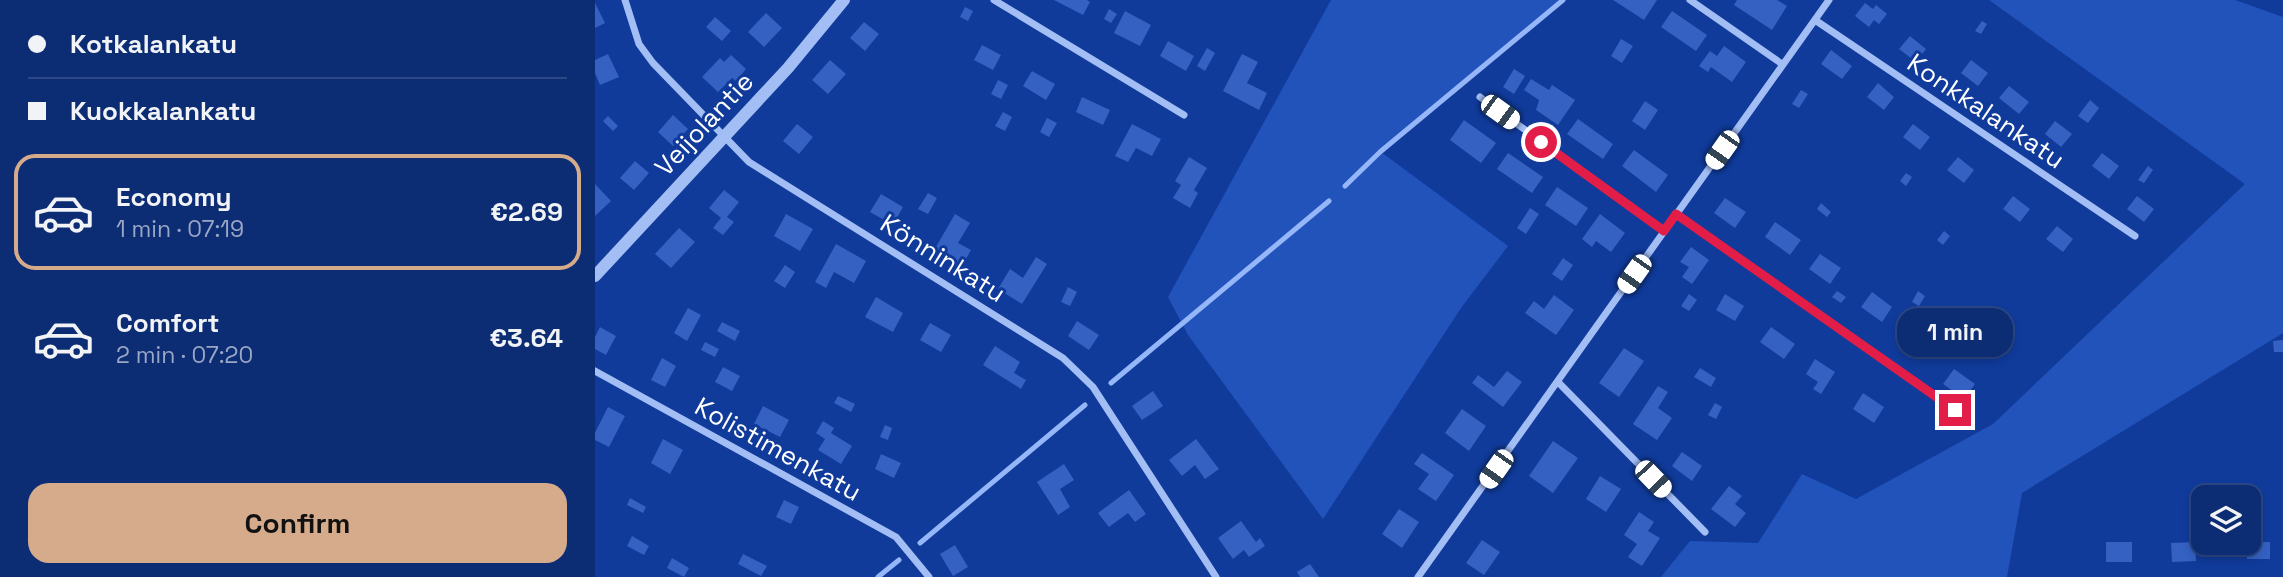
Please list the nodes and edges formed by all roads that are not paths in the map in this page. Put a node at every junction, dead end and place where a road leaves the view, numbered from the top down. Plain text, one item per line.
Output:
1 (625, 0) edge
2 (844, 0) edge
3 (994, 0) edge
4 (1690, 0) edge
5 (1829, 0) edge
6 (1815, 20) junction
7 (1782, 64) junction
8 (1480, 97) dead end
9 (1184, 115) dead end
10 (724, 134) junction
11 (1676, 214) junction
12 (1664, 231) junction
13 (2135, 236) dead end
14 (595, 276) edge
15 (595, 372) edge
16 (1558, 382) junction
17 (1955, 410) dead end
18 (1705, 532) dead end
19 (929, 577) edge
20 (1216, 577) edge
21 (1418, 577) edge

1 - 10 street, Könninkatu
2 - 10 street, Veijolantie
3 - 9 street
4 - 7 street
5 - 6 street
6 - 7 street
6 - 13 street, Konkkalankatu
7 - 11 street
8 - 12 street
10 - 14 street, Veijolantie
10 - 20 street, Könninkatu
11 - 12 street
11 - 17 street
12 - 16 street
15 - 19 street, Kolistimenkatu
16 - 18 street
16 - 21 street

